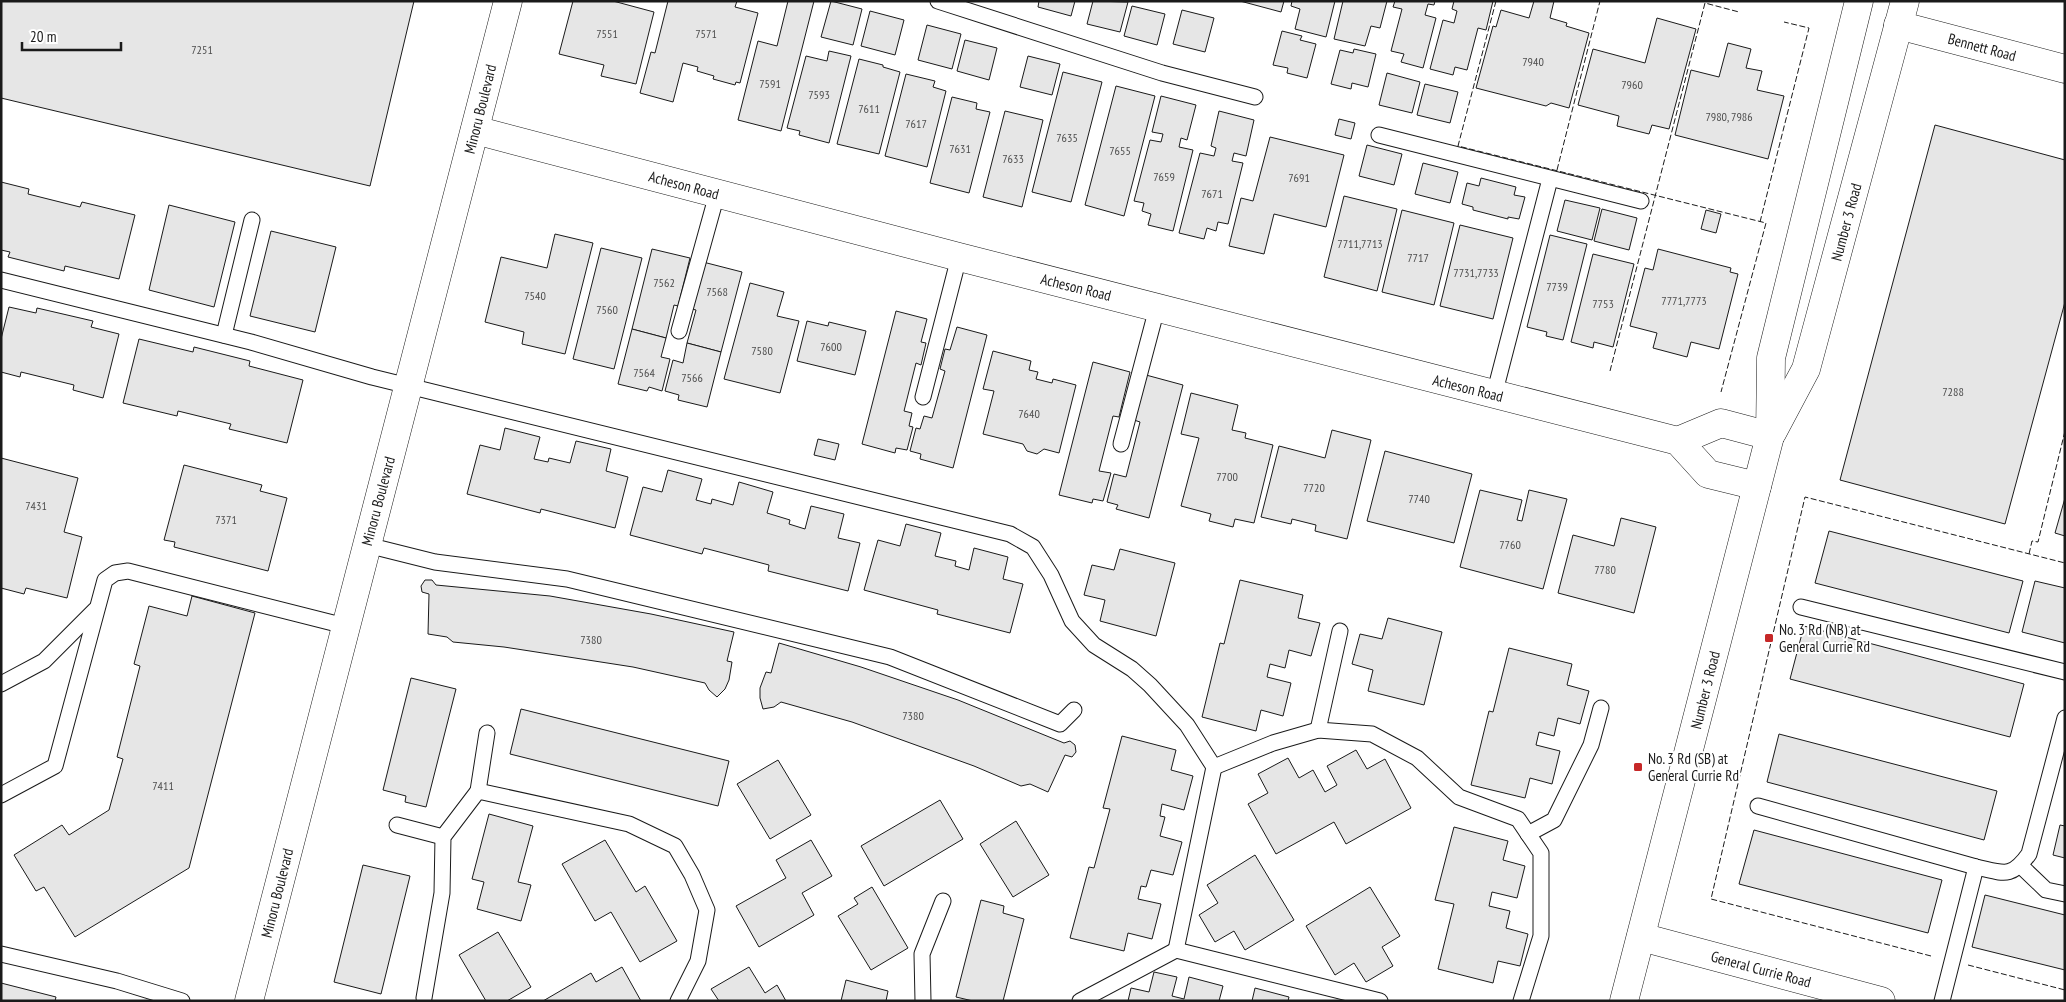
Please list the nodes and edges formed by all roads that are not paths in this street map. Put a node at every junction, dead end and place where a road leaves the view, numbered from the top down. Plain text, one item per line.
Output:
1 (508, 1) edge
2 (938, 1) edge
3 (1859, 1) edge
4 (1886, 1) edge
5 (1901, 13) edge
6 (2065, 69) edge
7 (1255, 97) dead end
8 (475, 130) junction
9 (1379, 135) dead end
10 (1550, 179) junction
11 (718, 194) junction
12 (1641, 201) dead end
13 (252, 220) dead end
14 (959, 257) junction
15 (1, 280) edge
16 (1157, 308) junction
17 (678, 331) dead end
18 (224, 335) junction
19 (408, 386) junction
20 (1494, 395) junction
21 (923, 397) dead end
22 (1770, 436) junction
23 (1678, 440) junction
24 (1121, 444) dead end
25 (1757, 486) junction
26 (367, 545) junction
27 (1801, 607) dead end
28 (96, 609) junction
29 (346, 626) junction
30 (1340, 630) dead end
31 (2065, 672) edge
32 (1, 684) edge
33 (1601, 708) dead end
34 (1074, 710) dead end
35 (2065, 718) edge
36 (1318, 730) junction
37 (487, 732) dead end
38 (1214, 767) junction
39 (478, 791) junction
40 (1, 795) edge
41 (1758, 806) dead end
42 (397, 825) dead end
43 (1528, 834) junction
44 (443, 837) junction
45 (2021, 866) junction
46 (1976, 867) junction
47 (2065, 894) edge
48 (943, 901) dead end
49 (1641, 937) junction
50 (1176, 950) junction
51 (1, 954) edge
52 (424, 998) dead end
53 (182, 1001) edge
54 (250, 1001) edge
55 (678, 1001) edge
56 (922, 1001) edge
57 (1080, 1001) edge
58 (1380, 1001) edge
59 (1521, 1001) edge
60 (1624, 1001) edge
61 (1881, 1001) edge
62 (1942, 1001) edge

1 - 8 street, Minoru Boulevard
2 - 7 lane
3 - 22 street, Number 3 Road
4 - 5 street
5 - 6 street, Bennett Road
5 - 22 street, Number 3 Road
8 - 11 street, Acheson Road
8 - 19 street, Minoru Boulevard
9 - 10 lane
10 - 12 lane
10 - 20 lane
11 - 14 street, Acheson Road
11 - 17 lane
13 - 18 lane
14 - 16 street, Acheson Road
14 - 21 lane
15 - 18 lane
16 - 20 street, Acheson Road
16 - 24 lane
18 - 19 lane
19 - 26 street, Minoru Boulevard
19 - 38 lane
20 - 23 street, Acheson Road
22 - 23 street
22 - 25 street, Number 3 Road
23 - 25 street
25 - 49 street, Number 3 Road
26 - 29 street, Minoru Boulevard
26 - 34 lane
27 - 31 lane
28 - 29 lane
28 - 32 lane
28 - 40 lane
29 - 54 street, Minoru Boulevard
30 - 36 lane
33 - 43 lane
35 - 45 lane
36 - 38 lane
36 - 43 lane
37 - 39 lane
38 - 50 lane
39 - 44 lane
39 - 55 lane
41 - 46 lane
42 - 44 lane
43 - 59 lane
44 - 52 lane
45 - 46 lane
45 - 47 lane
46 - 62 lane
48 - 56 lane
49 - 60 street, Number 3 Road
49 - 61 street, General Currie Road
50 - 57 lane
50 - 58 lane
51 - 53 lane

